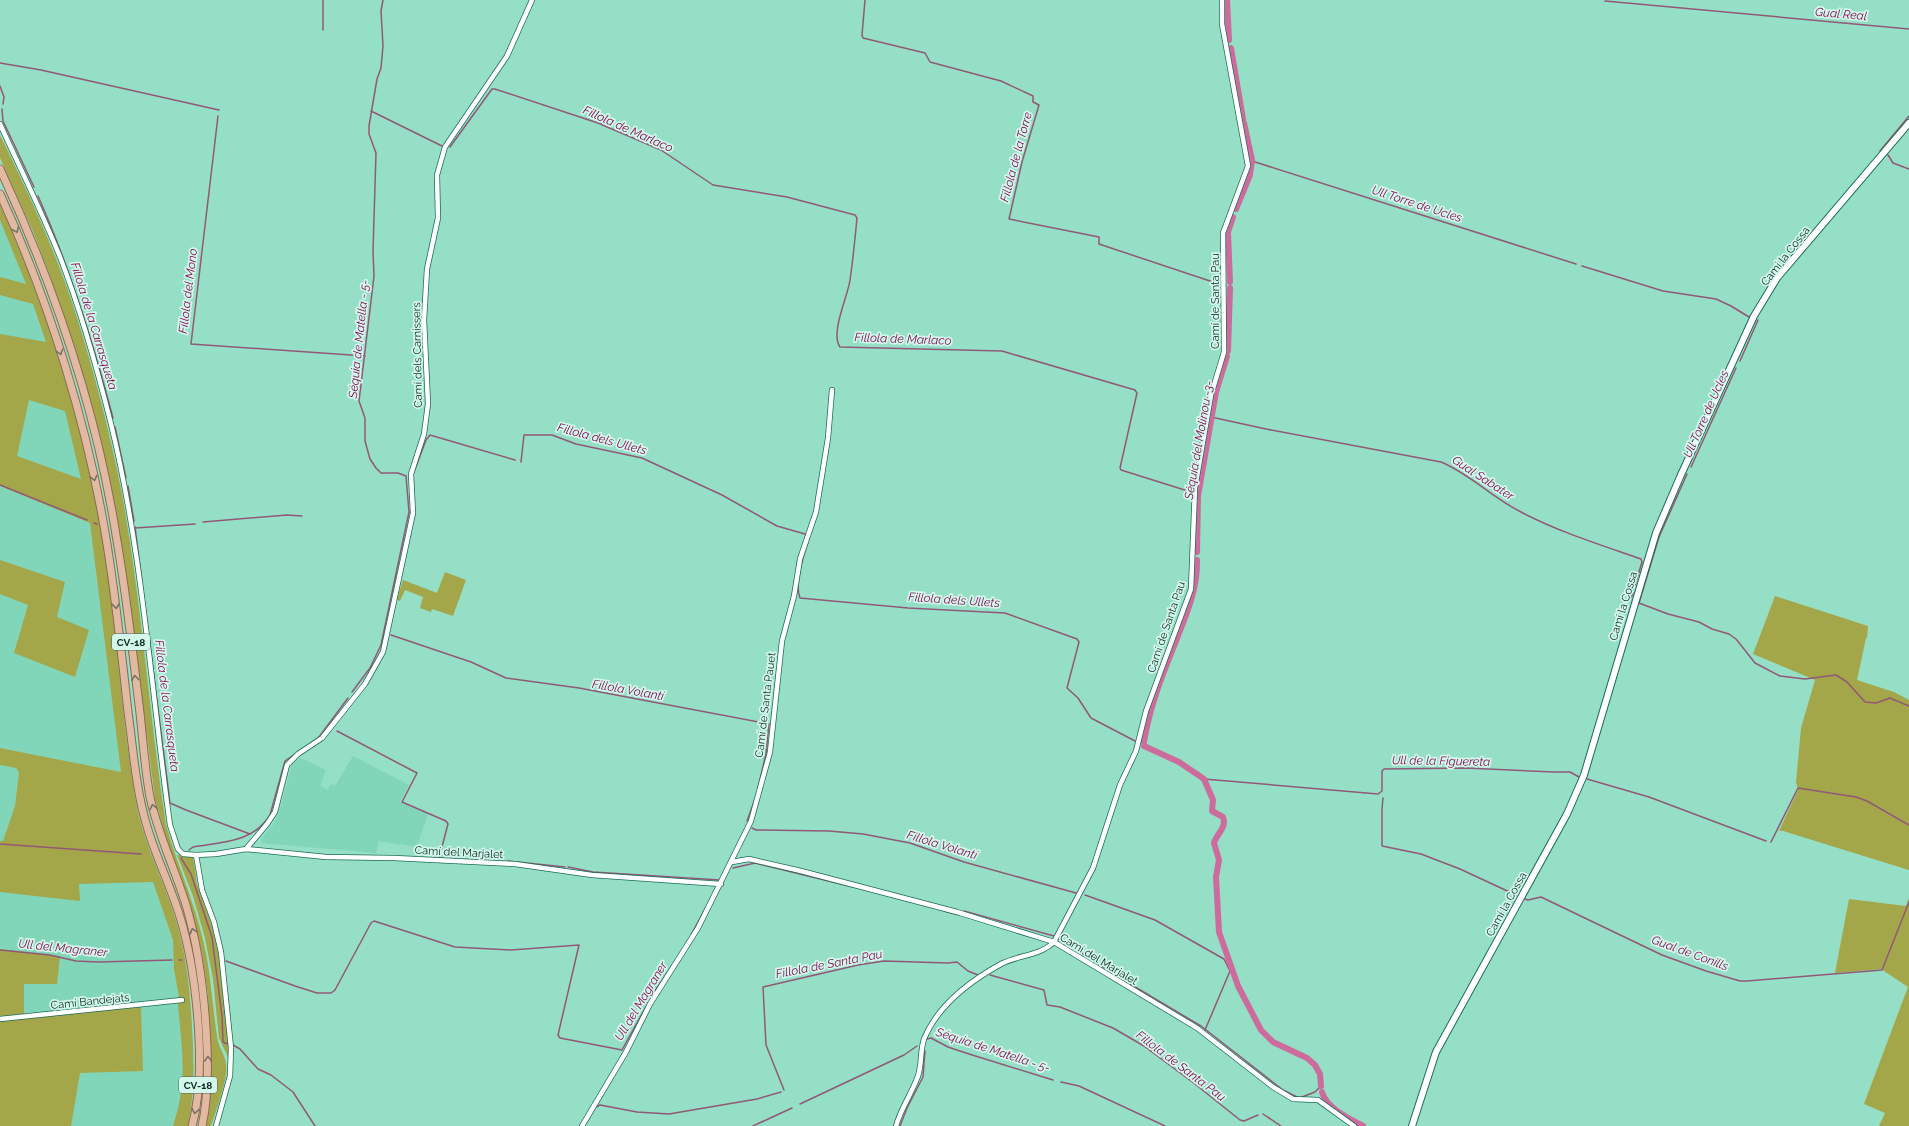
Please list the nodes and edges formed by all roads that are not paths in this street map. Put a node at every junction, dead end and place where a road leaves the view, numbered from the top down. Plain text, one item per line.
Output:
1 (532, 0) edge
2 (1222, 0) edge
3 (1909, 123) edge
4 (0, 124) edge
5 (0, 169) edge
6 (0, 194) edge
7 (832, 390) dead end
8 (246, 849) junction
9 (196, 855) junction
10 (732, 862) junction
11 (721, 884) junction
12 (1054, 942) junction
13 (182, 1000) dead end
14 (0, 1019) edge
15 (192, 1126) edge
16 (202, 1126) edge
17 (216, 1126) edge
18 (582, 1126) edge
19 (896, 1126) edge
20 (1354, 1126) edge
21 (1412, 1126) edge

1 - 8 street, Camí dels Carnissers
2 - 12 street, Camí de Santa Pau
3 - 21 street, Camí la Cossa
4 - 9 street
16 -> 5 main road, CV-18
6 -> 15 main road, CV-18
7 - 10 street, Camí de Santa Pauet
8 - 9 street, Camí del Marjalet
8 - 11 street, Camí del Marjalet
9 - 17 street
10 - 11 street, Camí de Santa Pauet
10 - 12 street, Camí del Marjalet
11 - 18 street, Camí de Santa Pauet
12 - 19 street
12 - 20 street, Camí del Marjalet
13 - 14 street, Camí Bandejats

